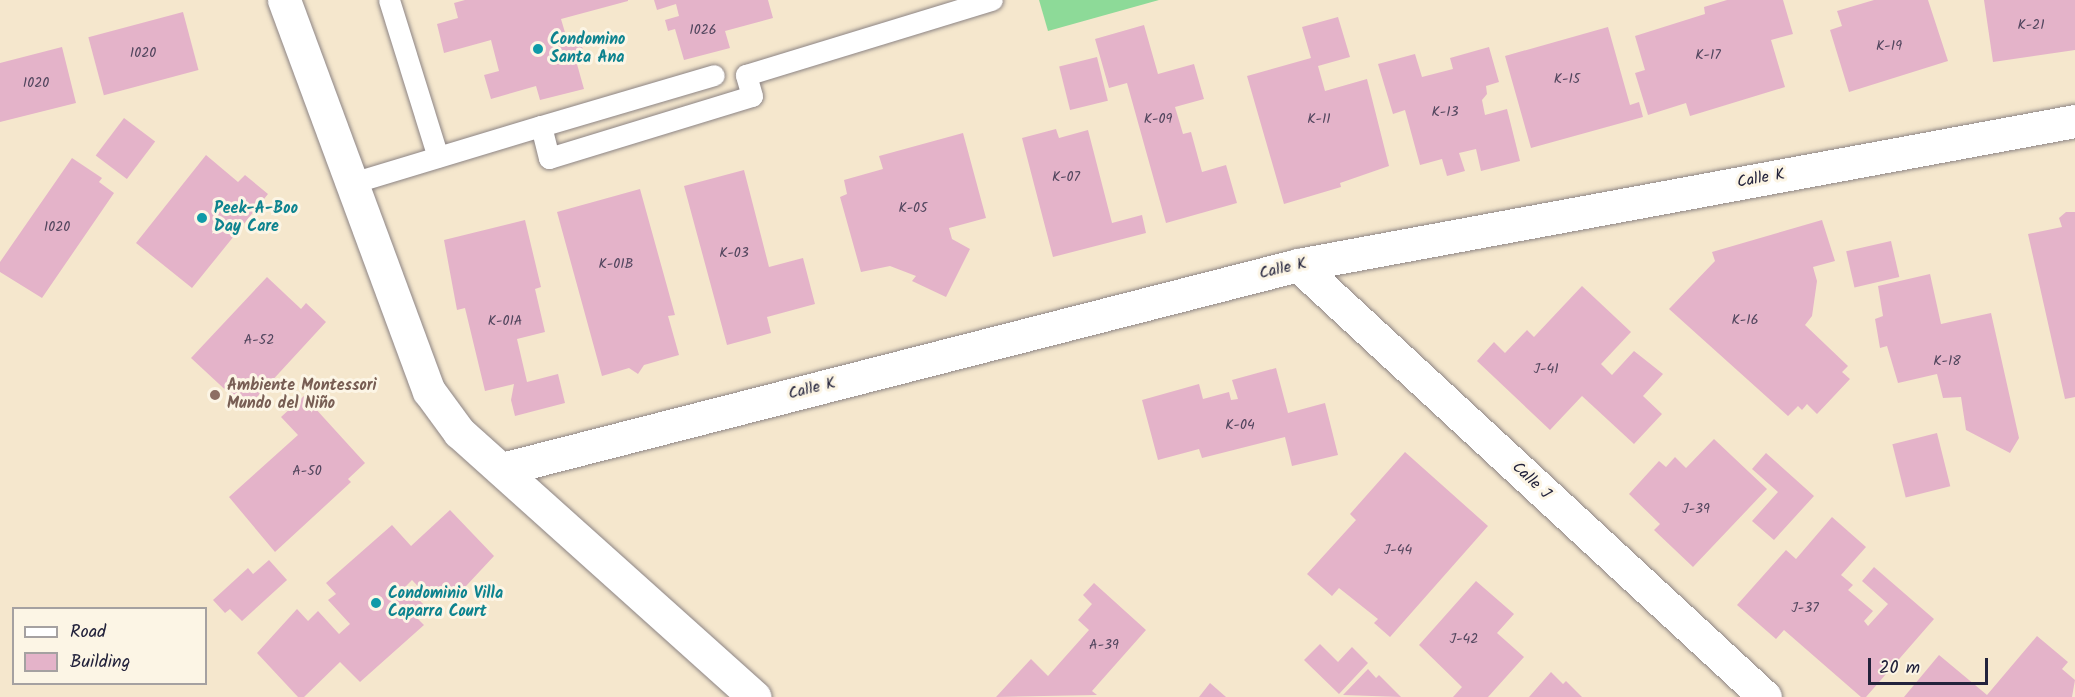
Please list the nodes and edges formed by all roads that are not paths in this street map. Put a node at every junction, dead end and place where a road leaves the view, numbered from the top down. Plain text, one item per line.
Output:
1 (284, 0) edge
2 (389, 0) edge
3 (992, 0) edge
4 (714, 75) dead end
5 (2075, 121) edge
6 (541, 126) junction
7 (438, 157) junction
8 (352, 183) junction
9 (1298, 265) junction
10 (502, 469) junction
11 (754, 697) edge
12 (1764, 697) edge

1 - 8 street
2 - 7 lane
3 - 6 lane
4 - 6 lane
5 - 9 street, Calle K
6 - 7 lane
7 - 8 lane
8 - 10 street
9 - 10 street, Calle K
9 - 12 street, Calle J
10 - 11 street

